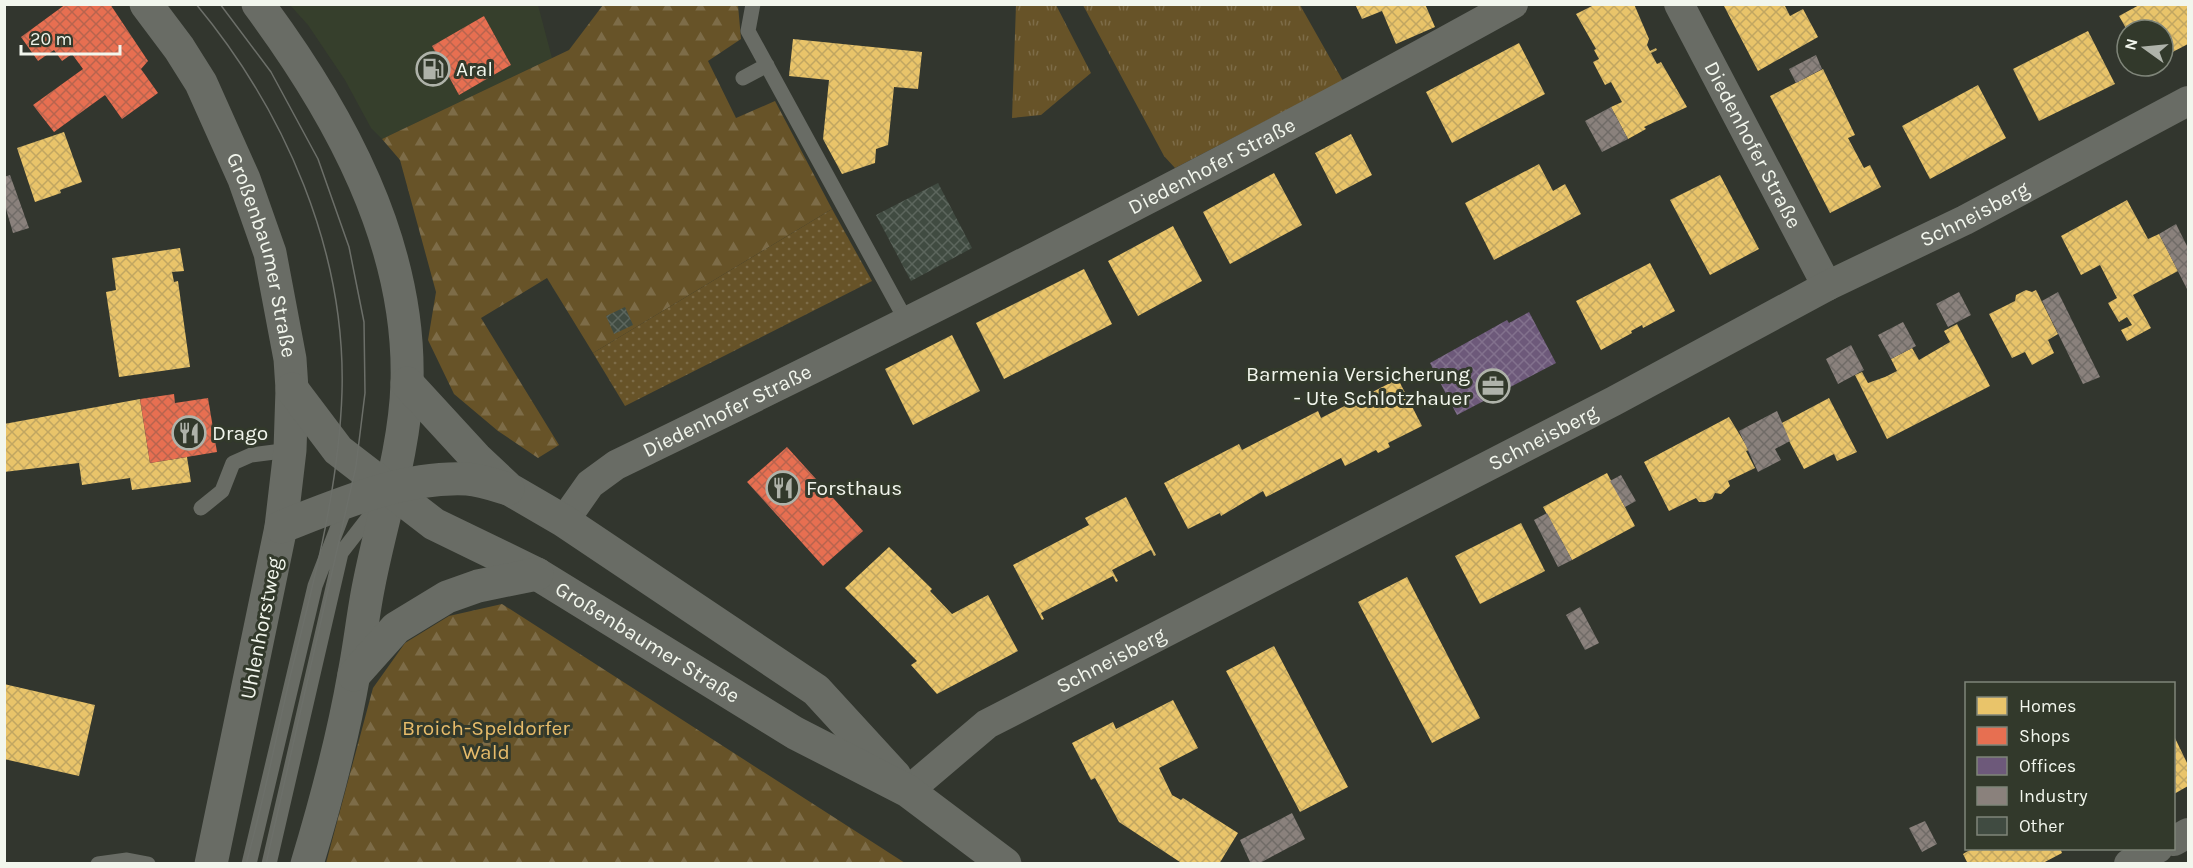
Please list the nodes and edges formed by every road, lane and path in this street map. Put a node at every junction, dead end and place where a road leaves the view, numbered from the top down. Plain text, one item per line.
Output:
1 (146, 4) edge
2 (258, 4) edge
3 (753, 4) edge
4 (1513, 4) edge
5 (1679, 4) edge
6 (767, 65) junction
7 (743, 78) dead end
8 (2188, 101) edge
9 (1827, 286) junction
10 (908, 324) junction
11 (407, 383) junction
12 (292, 389) junction
13 (290, 450) junction
14 (391, 489) junction
15 (509, 489) junction
16 (348, 500) junction
17 (201, 508) dead end
18 (564, 521) junction
19 (281, 527) junction
20 (537, 574) junction
21 (354, 675) junction
22 (908, 791) junction
23 (2156, 850) edge
24 (98, 864) edge
25 (148, 864) edge
26 (211, 864) edge
27 (249, 864) edge
28 (269, 864) edge
29 (307, 864) edge
30 (1005, 864) edge
31 (2129, 864) edge

1 - 12 street, Großenbaumer Straße
2 - 11 street
3 - 6 lane
4 - 10 street, Diedenhofer Straße
5 - 9 street, Diedenhofer Straße
6 - 7 lane
6 - 10 lane
8 - 9 street, Schneisberg
9 - 22 street, Schneisberg
10 - 18 street, Diedenhofer Straße
11 - 14 street
11 - 15 street, Großenbaumer Straße
12 - 13 street, Uhlenhorstweg
12 - 14 street, Großenbaumer Straße
13 - 17 lane
13 - 19 street, Uhlenhorstweg
14 - 15 street, Großenbaumer Straße
14 - 16 street, Großenbaumer Straße
14 - 20 street, Großenbaumer Straße
14 - 21 street
14 - 28 lane
15 - 18 street, Großenbaumer Straße
16 - 19 street, Großenbaumer Straße
16 - 27 lane
18 - 22 street, Großenbaumer Straße
19 - 26 street, Uhlenhorstweg
20 - 21 street
20 - 22 street, Großenbaumer Straße
21 - 29 street
22 - 30 street, Großenbaumer Straße
23 - 31 street
24 - 25 lane

